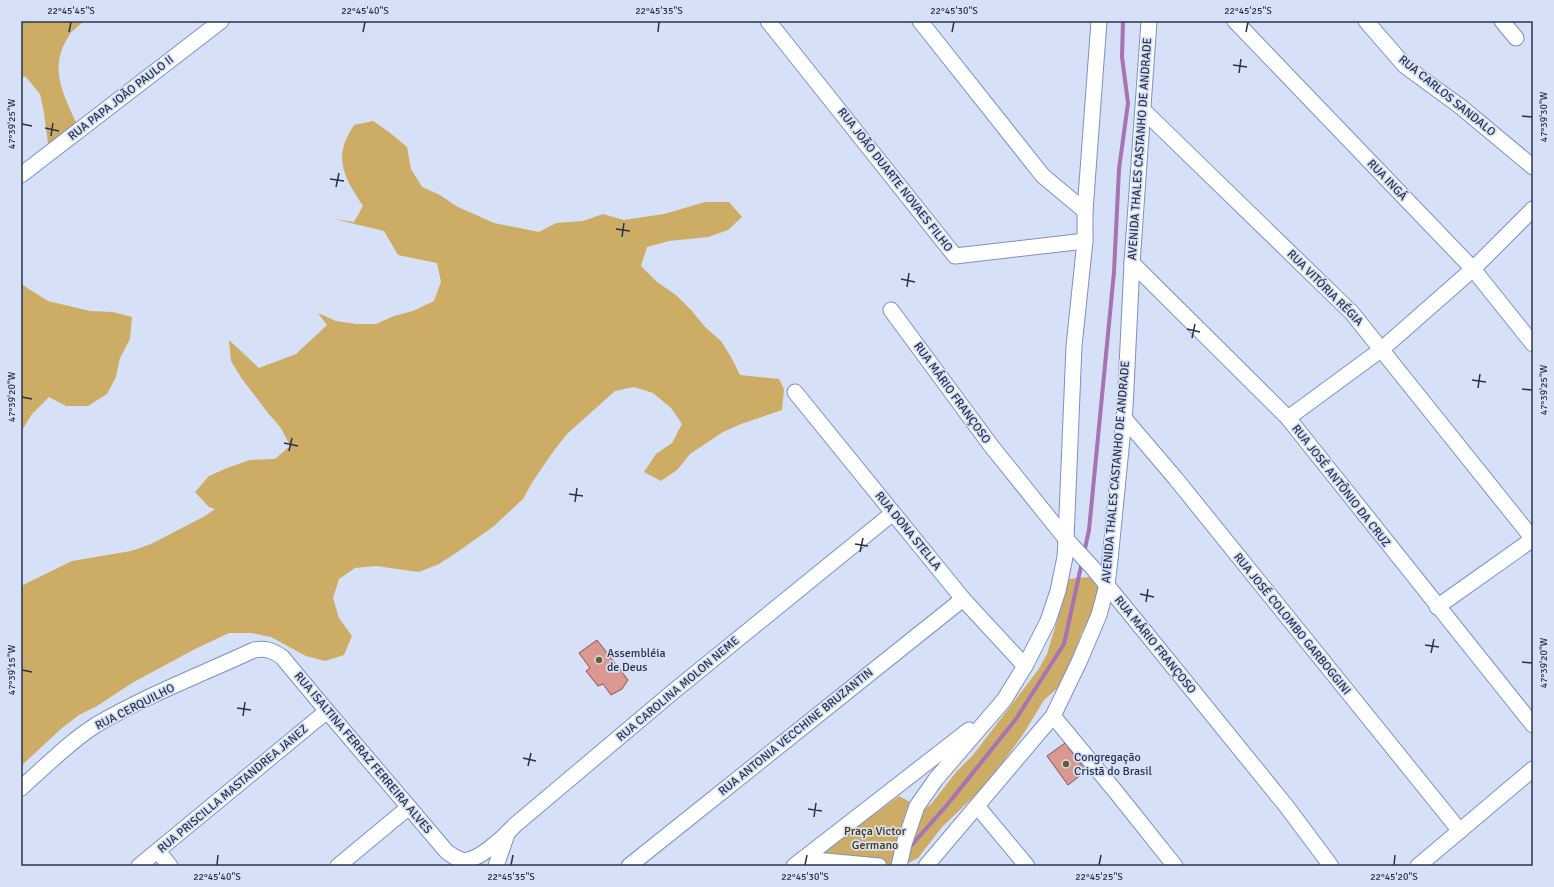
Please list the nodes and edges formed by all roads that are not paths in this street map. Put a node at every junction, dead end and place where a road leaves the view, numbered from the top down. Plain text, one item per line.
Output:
1 (221, 21) edge
2 (768, 21) edge
3 (920, 21) edge
4 (1149, 21) edge
5 (1235, 21) edge
6 (1366, 21) edge
7 (1502, 21) edge
8 (1096, 24) edge
9 (1516, 38) dead end
10 (1143, 110) junction
11 (1533, 167) edge
12 (21, 175) edge
13 (1533, 209) edge
14 (1085, 211) junction
15 (1085, 241) junction
16 (1132, 263) junction
17 (1473, 269) junction
18 (891, 310) dead end
19 (1533, 344) edge
20 (1382, 349) junction
21 (795, 392) dead end
22 (1124, 418) junction
23 (1288, 418) junction
24 (893, 513) junction
25 (1066, 539) junction
26 (1533, 539) edge
27 (1106, 585) junction
28 (963, 599) junction
29 (1437, 607) junction
30 (263, 648) joint
31 (1025, 666) junction
32 (1004, 700) junction
33 (327, 711) junction
34 (1053, 716) junction
35 (1533, 725) edge
36 (1533, 769) edge
37 (21, 788) edge
38 (977, 806) junction
39 (409, 807) junction
40 (1460, 831) junction
41 (507, 834) junction
42 (158, 850) junction
43 (462, 860) joint
44 (799, 862) edge
45 (139, 866) edge
46 (170, 866) edge
47 (338, 866) edge
48 (496, 866) edge
49 (629, 866) edge
50 (879, 866) edge
51 (898, 866) edge
52 (926, 866) edge
53 (1027, 866) edge
54 (1175, 866) edge
55 (1331, 866) edge
56 (1418, 866) edge

1 - 12 street, RUA PAPA JOÃO PAULO II
2 - 15 street, RUA JOÃO DUARTE NOVAES FILHO
3 - 14 street
4 - 10 street, AVENIDA THALES CASTANHO DE ANDRADE
5 - 17 street, RUA INGÁ
6 - 11 street, RUA CARLOS SANDALO
7 - 9 street
8 - 14 street
10 - 16 street, AVENIDA THALES CASTANHO DE ANDRADE
10 - 20 street, RUA VITÓRIA RÉGIA
13 - 17 street
14 - 15 street
15 - 25 street
16 - 22 street, AVENIDA THALES CASTANHO DE ANDRADE
16 - 23 street, RUA JOSÉ ANTÔNIO DA CRUZ
17 - 19 street, RUA INGÁ
17 - 20 street
18 - 25 street, RUA MÁRIO FRANÇOSO
20 - 23 street
20 - 26 street, RUA VITÓRIA RÉGIA
21 - 24 street, RUA DONA STELLA
22 - 27 street, AVENIDA THALES CASTANHO DE ANDRADE
22 - 40 street, RUA JOSÉ COLOMBO GARBOGGINI
23 - 29 street, RUA JOSÉ ANTÔNIO DA CRUZ
24 - 28 street, RUA DONA STELLA
24 - 41 street, RUA CAROLINA MOLON NEME
25 - 27 street, RUA MÁRIO FRANÇOSO
25 - 31 street
26 - 29 street
27 - 34 street, AVENIDA THALES CASTANHO DE ANDRADE
27 - 55 street, RUA MÁRIO FRANÇOSO
28 - 31 street, RUA DONA STELLA
28 - 49 street, RUA ANTONIA VECCHINE BRUZANTIN
29 - 35 street, RUA JOSÉ ANTÔNIO DA CRUZ
30 - 33 street, RUA ISALTINA FERRAZ FERREIRA ALVES
30 - 37 street, RUA CERQUILHO
31 - 32 street
32 - 44 street
32 - 51 street
33 - 39 street, RUA ISALTINA FERRAZ FERREIRA ALVES
33 - 42 street, RUA PRISCILLA MASTANDREA JANEZ
34 - 38 street, AVENIDA THALES CASTANHO DE ANDRADE
34 - 54 street
36 - 40 street
38 - 52 street, AVENIDA THALES CASTANHO DE ANDRADE
38 - 53 street
39 - 43 street, RUA ISALTINA FERRAZ FERREIRA ALVES
39 - 47 street
40 - 56 street
41 - 43 street, RUA CAROLINA MOLON NEME
41 - 48 street
42 - 45 street, RUA PRISCILLA MASTANDREA JANEZ
42 - 46 street
44 - 50 street

